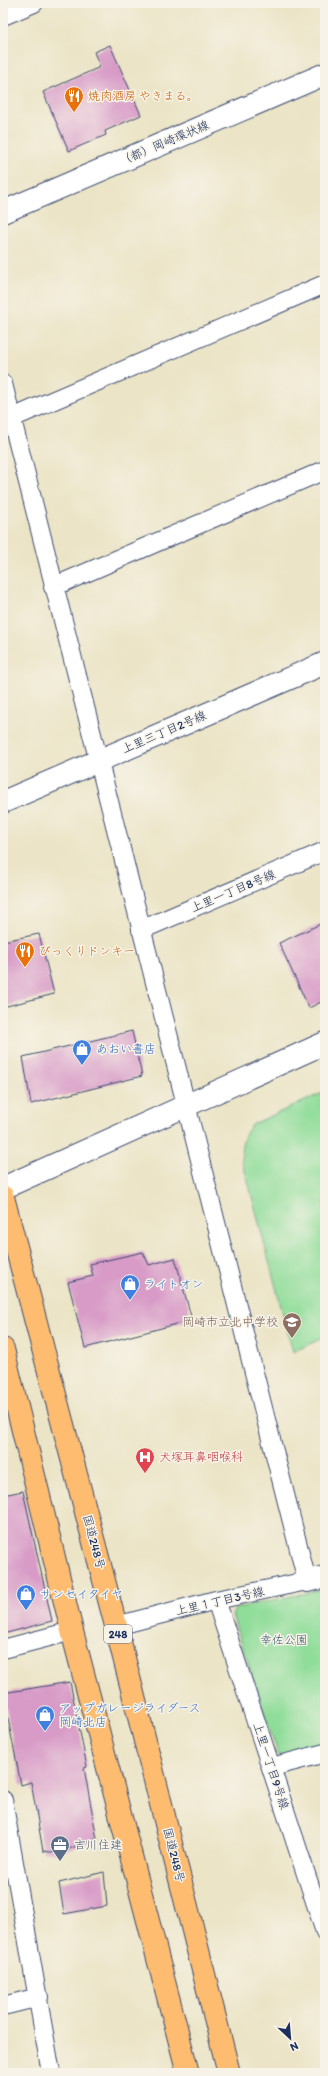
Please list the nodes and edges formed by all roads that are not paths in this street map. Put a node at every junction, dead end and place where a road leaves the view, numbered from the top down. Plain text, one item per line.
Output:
1 (34, 3) edge
2 (3, 16) edge
3 (325, 74) edge
4 (3, 212) edge
5 (325, 284) edge
6 (3, 384) edge
7 (12, 418) junction
8 (325, 470) edge
9 (53, 587) junction
10 (325, 663) edge
11 (98, 760) junction
12 (3, 802) edge
13 (325, 851) edge
14 (141, 930) junction
15 (325, 1042) edge
16 (186, 1107) junction
17 (3, 1188) edge
18 (3, 1197) edge
19 (3, 1349) edge
20 (316, 1579) edge
21 (216, 1600) junction
22 (116, 1626) junction
23 (72, 1631) junction
24 (3, 1648) edge
25 (325, 1753) edge
26 (272, 1767) junction
27 (3, 1800) edge
28 (6, 1837) edge
29 (324, 1928) edge
30 (39, 1997) junction
31 (3, 2006) edge
32 (51, 2073) edge
33 (188, 2073) edge
34 (229, 2073) edge

1 - 2 street
3 - 4 street, （都）岡崎環状線
5 - 7 street
6 - 7 street
7 - 9 street
8 - 9 street
9 - 11 street
10 - 11 street, 上里三丁目2号線
11 - 12 street, 上里三丁目2号線
11 - 14 street
13 - 14 street, 上里一丁目8号線
14 - 16 street
15 - 16 street
16 - 17 street
16 - 20 street
18 - 22 highway, 国道248号 / 248
19 - 23 highway
20 - 21 street, 上里１丁目3号線
21 - 22 street, 上里１丁目3号線
21 - 26 street, 上里一丁目9号線
22 - 34 highway, 国道248号 / 248
23 - 24 street
23 - 33 highway
25 - 26 street
26 - 29 street, 上里一丁目9号線
27 - 28 street
28 - 30 street
30 - 31 street
30 - 32 street

